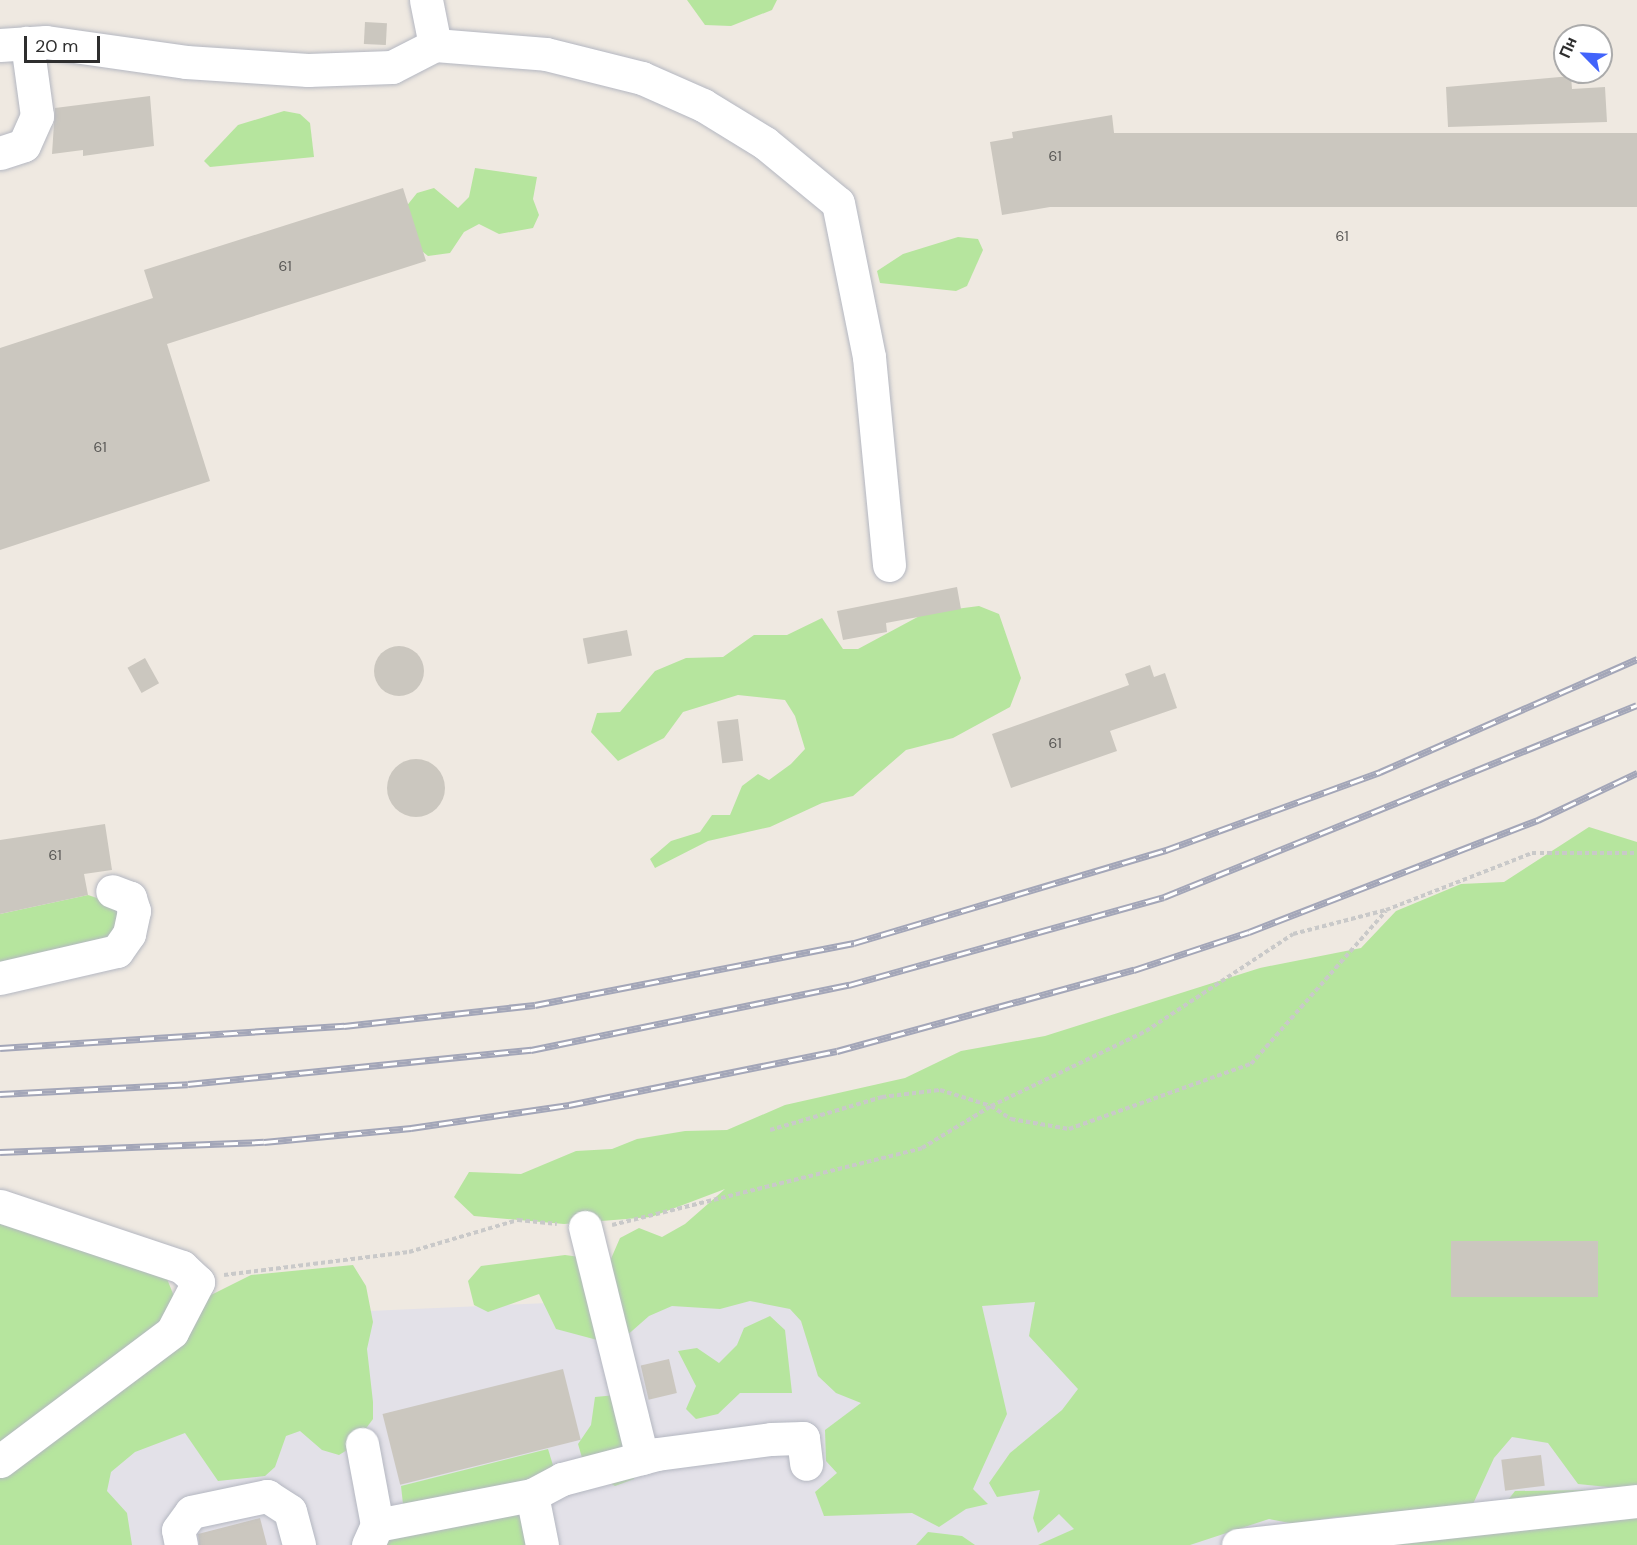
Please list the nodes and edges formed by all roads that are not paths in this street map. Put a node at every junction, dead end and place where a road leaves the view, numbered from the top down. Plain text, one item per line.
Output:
1 (426, 0) edge
2 (14, 44) edge
3 (435, 45) junction
4 (0, 153) edge
5 (889, 565) dead end
6 (112, 891) dead end
7 (0, 978) edge
8 (0, 1206) edge
9 (585, 1227) road end
10 (362, 1444) dead end
11 (642, 1458) junction
12 (0, 1461) edge
13 (806, 1464) dead end
14 (532, 1495) junction
15 (1637, 1502) edge
16 (373, 1535) edge
17 (181, 1545) edge
18 (299, 1545) edge
19 (542, 1545) edge
20 (1238, 1545) edge

1 - 3 lane
2 - 3 lane
2 - 4 lane
3 - 5 lane
6 - 7 lane
8 - 12 lane
9 - 11 lane
10 - 16 lane
11 - 13 lane
11 - 14 lane
14 - 16 lane
14 - 19 lane
15 - 20 lane
17 - 18 lane

